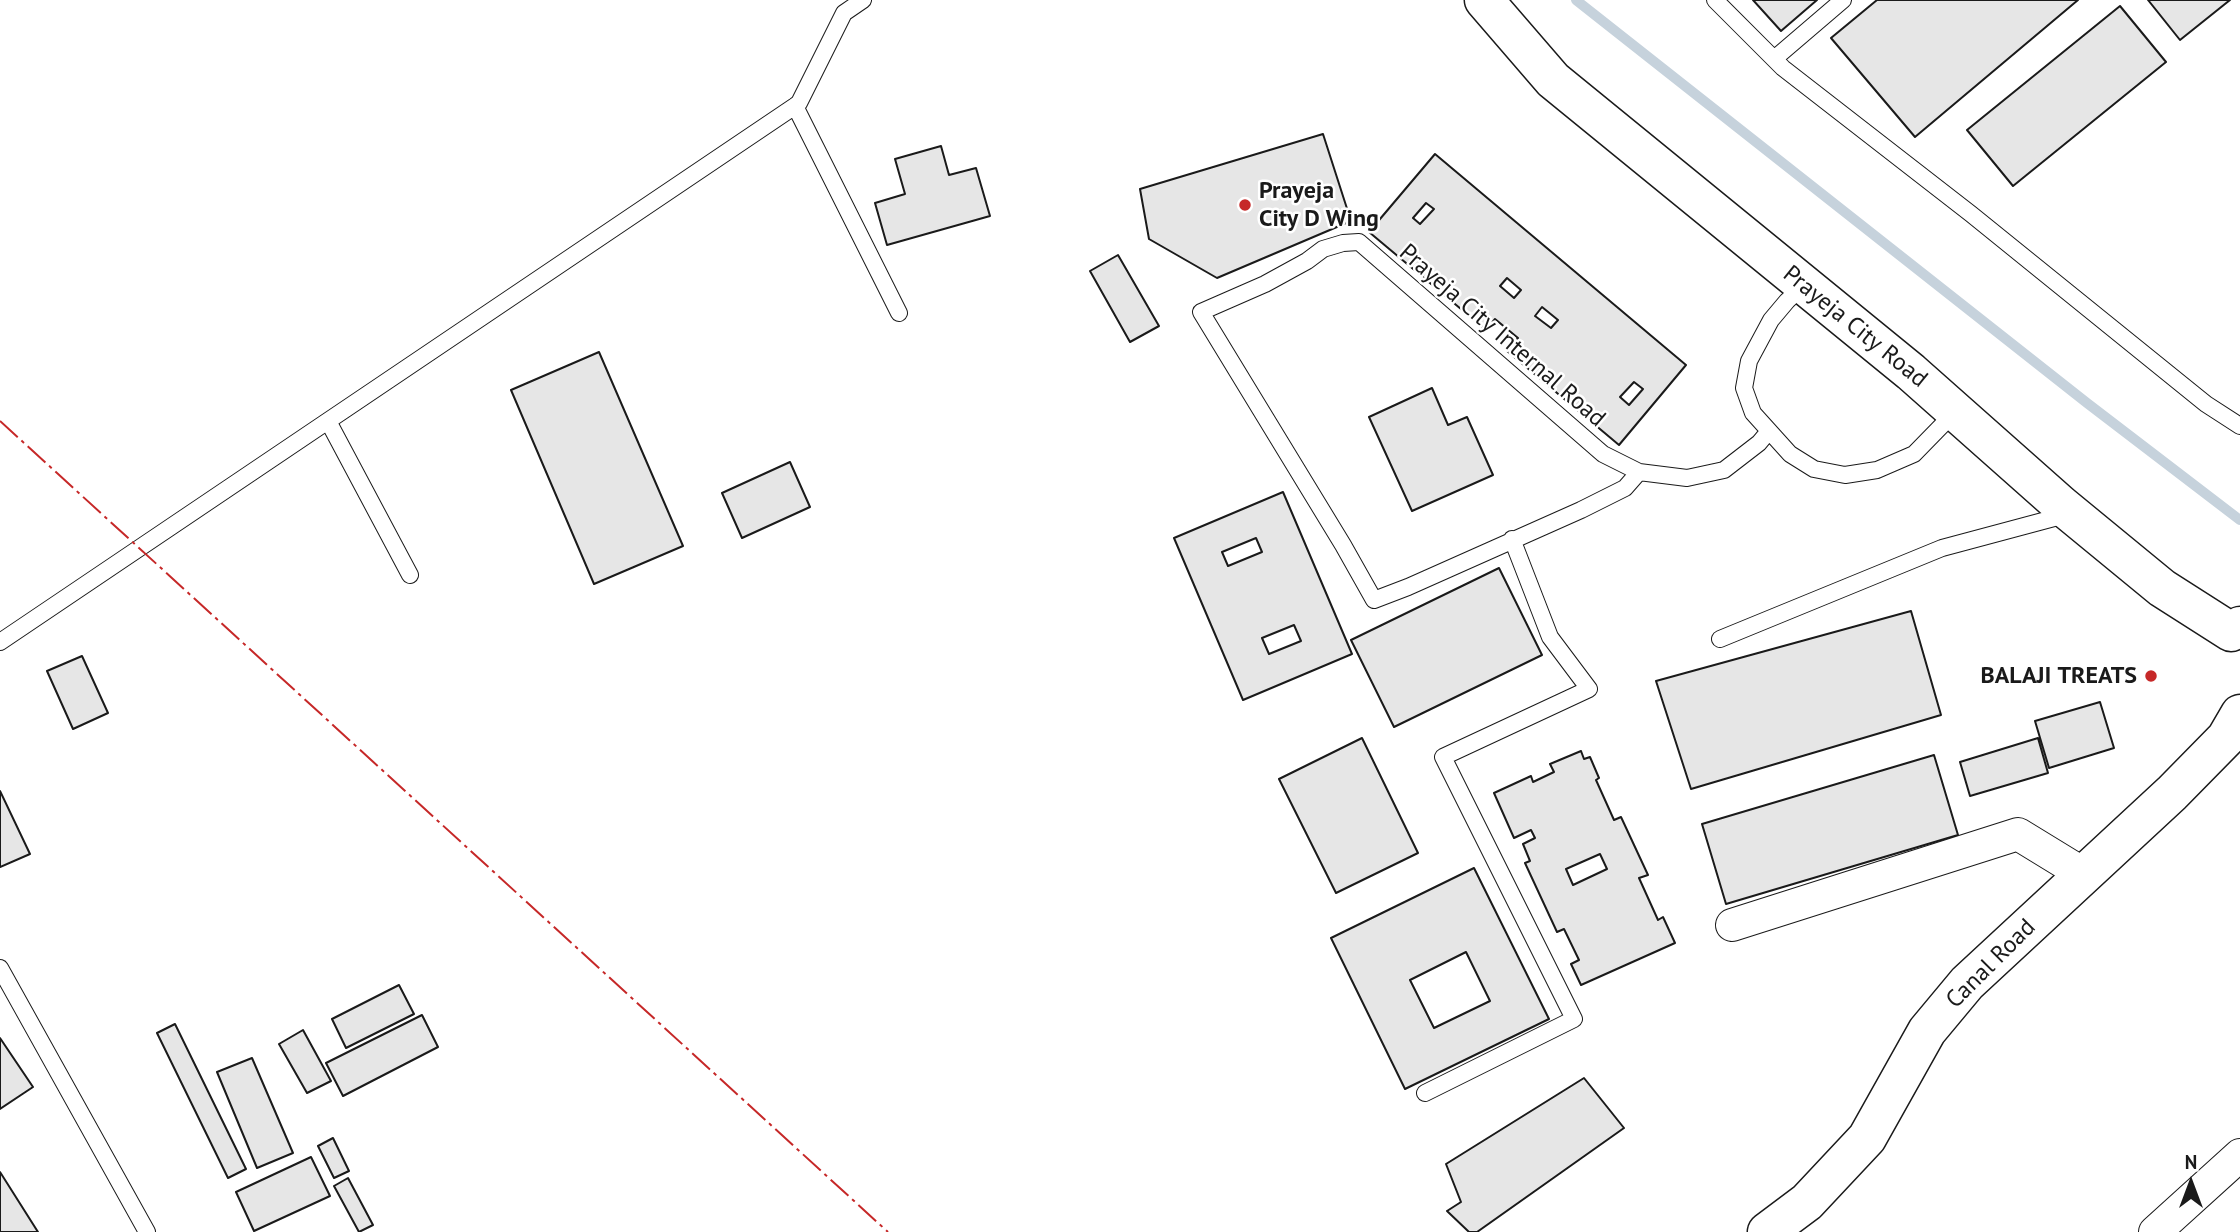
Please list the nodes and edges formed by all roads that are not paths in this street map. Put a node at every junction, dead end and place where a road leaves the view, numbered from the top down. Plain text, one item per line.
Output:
1 (863, 0) edge
2 (1484, 0) edge
3 (1715, 0) edge
4 (1843, 0) edge
5 (1774, 59) junction
6 (795, 106) junction
7 (1804, 285) junction
8 (899, 313) dead end
9 (1956, 411) junction
10 (328, 421) junction
11 (2240, 426) edge
12 (1769, 431) junction
13 (1639, 472) junction
14 (2071, 514) junction
15 (1512, 539) junction
16 (410, 575) dead end
17 (2237, 635) edge
18 (1720, 639) dead end
19 (0, 642) edge
20 (2240, 714) edge
21 (2085, 875) junction
22 (1732, 925) dead end
23 (0, 968) edge
24 (1425, 1093) dead end
25 (2240, 1155) edge
26 (147, 1232) edge
27 (1767, 1232) edge
28 (2155, 1232) edge

1 - 6 lane
2 - 7 street, Prayeja City Road
3 - 5 lane
4 - 5 lane
5 - 11 lane
6 - 8 lane
6 - 10 lane
7 - 9 street, Prayeja City Road
7 - 12 lane
9 - 12 lane
9 - 14 street, Prayeja City Road
10 - 16 lane
10 - 19 lane
12 - 13 lane, Prayeja City Internal Road
13 - 15 lane
13 - 15 lane, Prayeja City Internal Road
14 - 17 street, Prayeja City Road
14 - 18 lane
15 - 24 lane
20 - 21 street, Canal Road
21 - 22 street
21 - 27 street, Canal Road
23 - 26 lane
25 - 28 street

